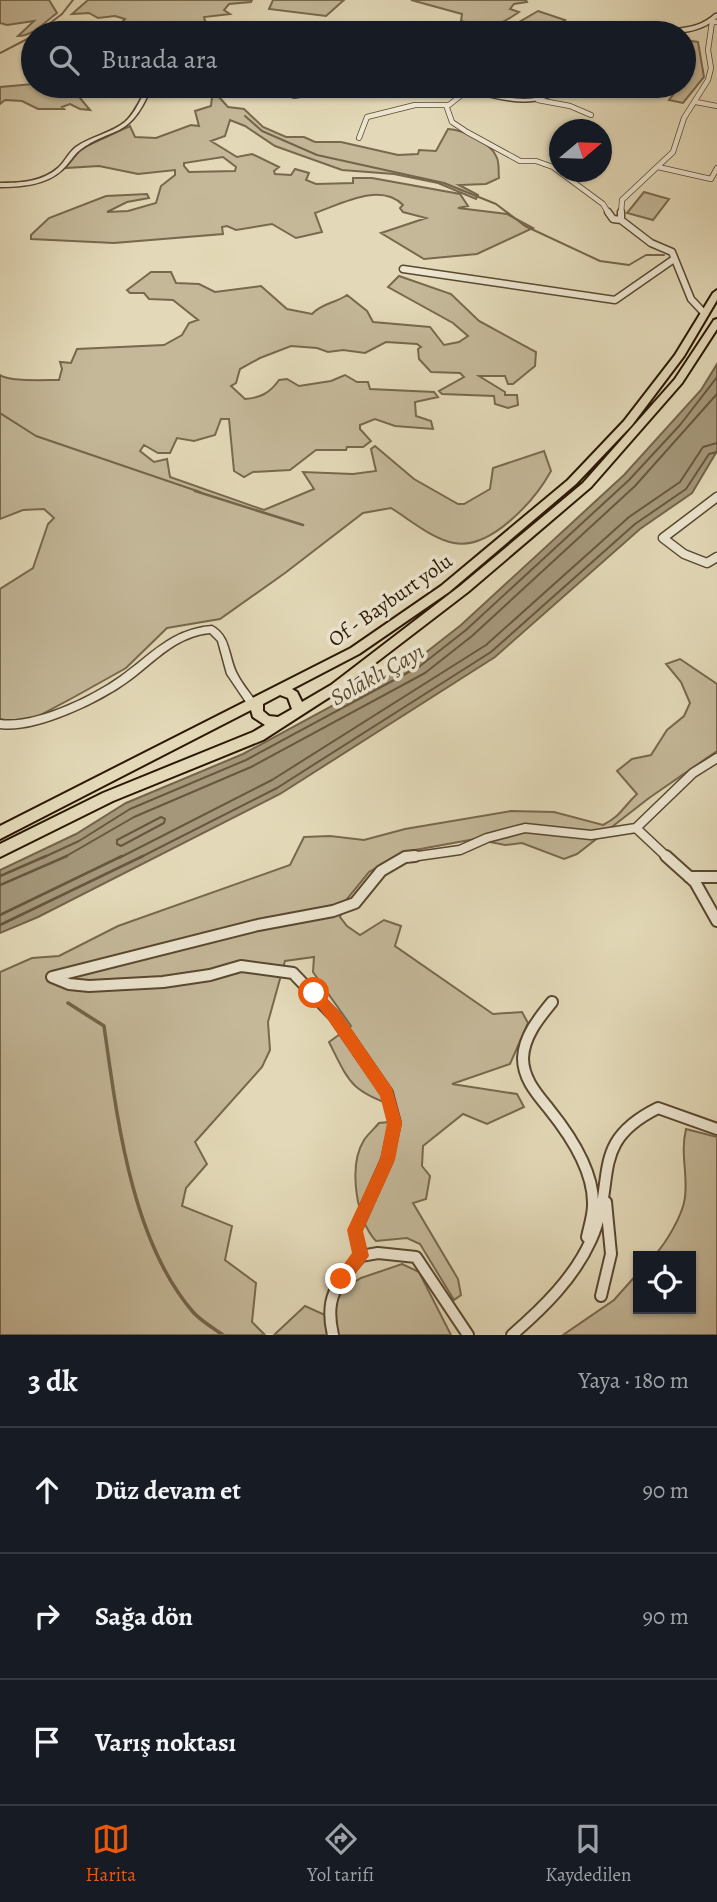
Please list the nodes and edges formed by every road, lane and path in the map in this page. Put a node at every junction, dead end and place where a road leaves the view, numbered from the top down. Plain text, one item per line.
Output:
1 (717, 15) edge
2 (714, 22) edge
3 (696, 29) edge
4 (714, 35) edge
5 (708, 81) junction
6 (717, 82) edge
7 (144, 98) edge
8 (460, 98) edge
9 (516, 98) edge
10 (542, 98) edge
11 (538, 100) junction
12 (696, 102) junction
13 (446, 105) junction
14 (717, 106) edge
15 (591, 115) dead end
16 (359, 138) dead end
17 (658, 167) junction
18 (717, 168) edge
19 (0, 185) edge
20 (621, 220) junction
21 (674, 259) junction
22 (403, 269) dead end
23 (717, 293) edge
24 (705, 314) junction
25 (717, 322) edge
26 (717, 497) edge
27 (717, 557) edge
28 (281, 690) junction
29 (255, 704) junction
30 (299, 711) junction
31 (281, 723) junction
32 (0, 724) edge
33 (717, 758) edge
34 (636, 828) junction
35 (0, 833) edge
36 (0, 851) edge
37 (689, 877) junction
38 (717, 877) edge
39 (717, 921) edge
40 (552, 1002) dead end
41 (717, 1129) edge
42 (605, 1189) junction
43 (584, 1254) junction
44 (361, 1256) junction
45 (601, 1296) dead end
46 (332, 1335) edge
47 (468, 1335) edge
48 (512, 1335) edge

1 - 2 street
2 - 3 street
2 - 4 street
4 - 5 street
5 - 6 street
5 - 12 street
7 - 19 street
8 - 13 street
9 - 11 street
10 - 11 street
11 - 15 street
12 - 14 street
12 - 17 street
13 - 16 street
13 - 20 street
17 - 18 street
17 - 20 street
20 - 21 street
21 - 22 street
21 - 24 street
23 - 24 highway, Of - Bayburt yolu
24 - 28 highway, Of - Bayburt yolu
25 - 30 highway, Of - Bayburt yolu
26 - 27 street
28 - 29 highway, Of - Bayburt yolu
28 - 30 highway
29 - 31 highway
29 - 32 street
29 - 35 highway, Of - Bayburt yolu
30 - 31 highway, Of - Bayburt yolu
31 - 36 highway, Of - Bayburt yolu
33 - 34 street
34 - 37 street
34 - 44 street
37 - 38 street
37 - 39 street
40 - 43 street
41 - 42 street
42 - 43 street
42 - 45 street
43 - 48 street
44 - 46 street
44 - 47 street

